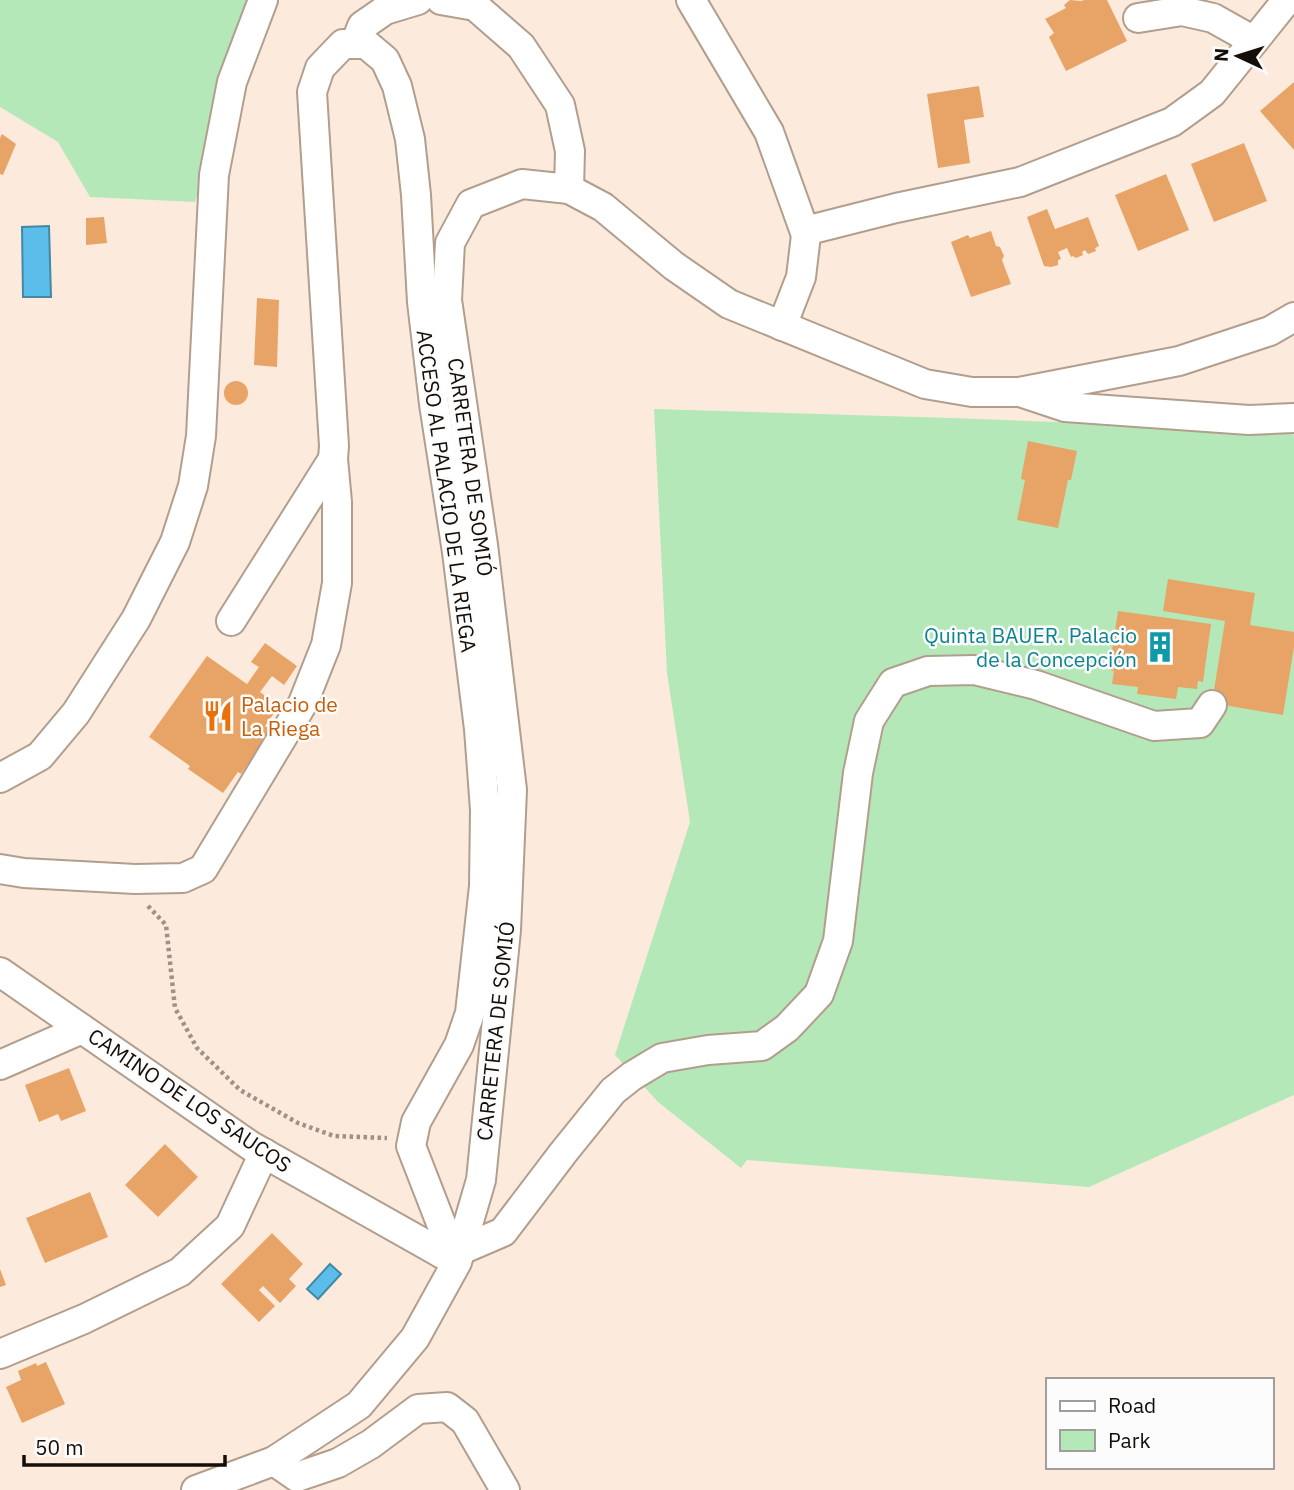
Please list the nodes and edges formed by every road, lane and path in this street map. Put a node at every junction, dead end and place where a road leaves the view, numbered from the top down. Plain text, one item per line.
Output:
1 (263, 0) edge
2 (374, 0) edge
3 (418, 0) edge
4 (441, 0) edge
5 (691, 0) edge
6 (1287, 0) edge
7 (1138, 18) dead end
8 (359, 35) junction
9 (1254, 41) junction
10 (569, 189) junction
11 (805, 231) junction
12 (1294, 317) edge
13 (782, 326) junction
14 (1018, 392) junction
15 (1294, 418) edge
16 (333, 459) junction
17 (231, 621) dead end
18 (1212, 705) dead end
19 (0, 778) edge
20 (0, 869) edge
21 (148, 905) dead end
22 (0, 972) edge
23 (82, 1029) junction
24 (0, 1065) edge
25 (411, 1146) junction
26 (264, 1153) junction
27 (453, 1255) junction
28 (0, 1354) edge
29 (274, 1461) junction
30 (196, 1490) edge
31 (505, 1490) edge

1 - 19 street
2 - 8 street
3 - 8 street
4 - 10 street
5 - 11 street
6 - 9 street
7 - 9 street
8 - 16 street
8 - 25 street, ACCESO AL PALACIO DE LA RIEGA
9 - 11 street
10 - 13 street, CARRETERA DE SOMIÓ
10 - 27 street, CARRETERA DE SOMIÓ
11 - 13 street
12 - 14 street, CARRETERA DE SOMIÓ
13 - 14 street, CARRETERA DE SOMIÓ
14 - 15 street
16 - 17 street
16 - 20 street
18 - 27 street
21 - 25 path
22 - 23 street, CAMINO DE LOS SAUCOS
23 - 24 street
23 - 26 street, CAMINO DE LOS SAUCOS
25 - 27 street
26 - 27 street, CAMINO DE LOS SAUCOS
26 - 28 street
27 - 29 street, CARRETERA DE SOMIÓ
29 - 30 street, CARRETERA DE SOMIÓ
29 - 31 street

